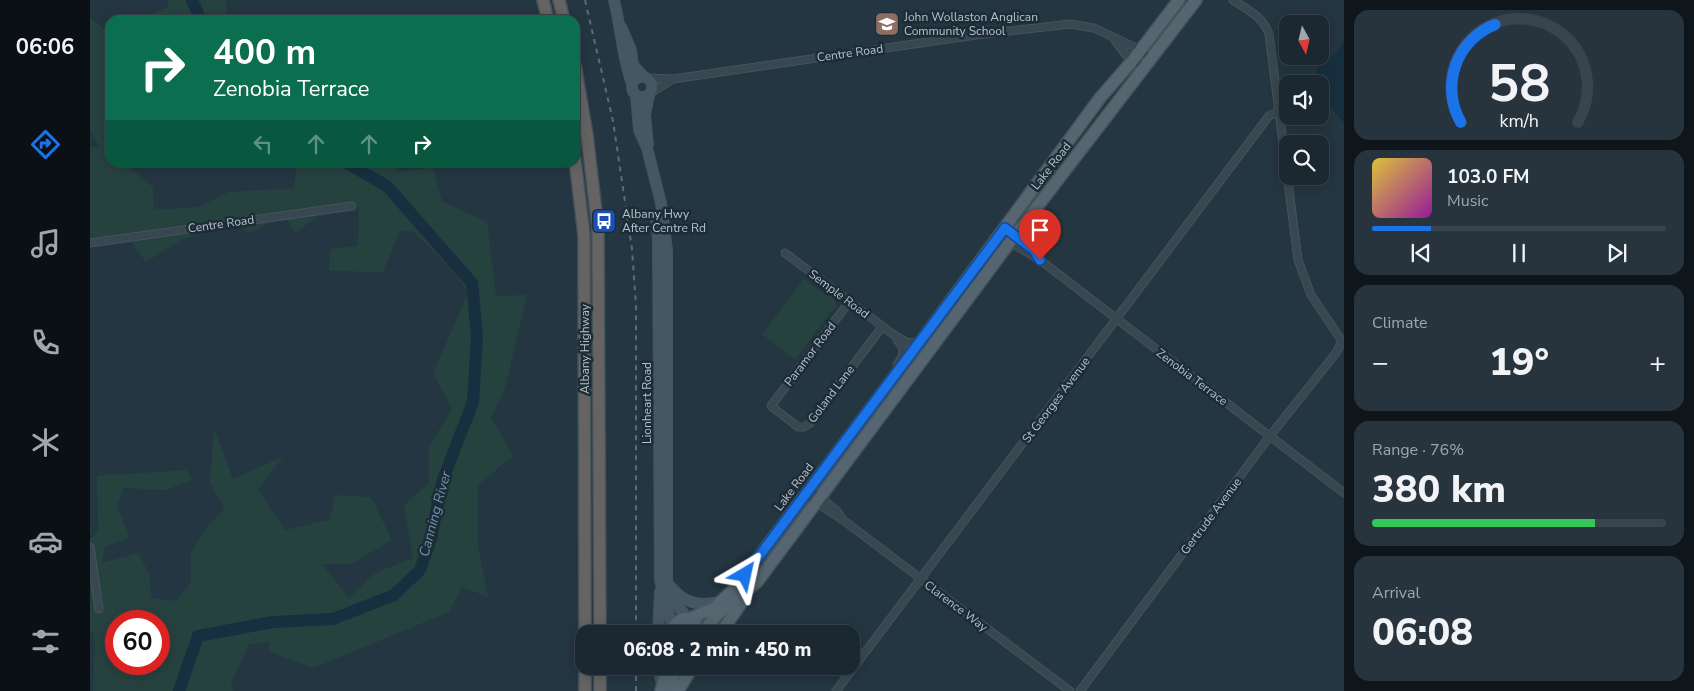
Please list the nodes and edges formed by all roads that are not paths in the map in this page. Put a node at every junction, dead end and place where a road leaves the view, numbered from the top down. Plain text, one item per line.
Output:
1 (543, 0) edge
2 (559, 0) edge
3 (614, 0) edge
4 (1179, 0) edge
5 (1196, 0) edge
6 (1233, 0) edge
7 (547, 15) edge
8 (563, 15) edge
9 (619, 24) junction
10 (1113, 38) junction
11 (1136, 56) junction
12 (1148, 63) junction
13 (646, 78) junction
14 (673, 79) junction
15 (632, 84) junction
16 (650, 94) junction
17 (636, 95) junction
18 (580, 111) edge
19 (1279, 112) joint
20 (1281, 125) edge
21 (648, 148) junction
22 (576, 167) edge
23 (352, 206) dead end
24 (1002, 232) junction
25 (1013, 238) junction
26 (90, 243) edge
27 (785, 253) dead end
28 (849, 302) junction
29 (1116, 319) junction
30 (882, 327) junction
31 (894, 336) junction
32 (919, 344) junction
33 (771, 406) joint
34 (872, 407) junction
35 (598, 415) junction
36 (584, 416) junction
37 (1270, 436) junction
38 (808, 492) junction
39 (1344, 493) edge
40 (818, 500) junction
41 (90, 547) edge
42 (921, 580) junction
43 (664, 586) junction
44 (749, 591) junction
45 (721, 602) junction
46 (99, 609) dead end
47 (689, 618) junction
48 (585, 625) edge
49 (600, 625) edge
50 (659, 625) edge
51 (671, 625) edge
52 (675, 625) edge
53 (701, 625) edge
54 (709, 625) edge
55 (726, 625) edge
56 (585, 675) edge
57 (600, 675) edge
58 (659, 675) edge
59 (665, 675) edge
60 (675, 675) edge
61 (688, 675) edge
62 (661, 688) edge
63 (585, 691) edge
64 (600, 691) edge
65 (672, 691) edge
66 (678, 691) edge
67 (836, 691) edge
68 (1070, 691) edge
69 (1080, 691) edge

1 - 7 highway
2 - 8 highway
3 - 9 main road
4 - 11 main road, Lake Road
5 - 12 main road, Lake Road
6 - 19 street
9 - 13 main road
9 - 15 main road
10 - 11 street, Centre Road
10 - 11 street, Centre Road
10 - 14 street, Centre Road
11 - 12 street, Centre Road
11 - 12 street, Centre Road
11 - 24 main road, Lake Road
12 - 25 main road, Lake Road
13 - 14 street, Centre Road
13 - 15 main road
13 - 16 main road
14 - 16 street, Centre Road
15 - 17 main road
16 - 17 main road
16 - 21 main road, Lionheart Road
17 - 21 main road, Lionheart Road
18 - 35 highway, Albany Highway
19 - 29 street, St Georges Avenue
20 - 37 street, Gertrude Avenue
21 - 43 main road, Lionheart Road
22 - 36 highway, Albany Highway
23 - 26 street, Centre Road
24 - 25 street, Zenobia Terrace
24 - 32 main road, Lake Road
25 - 29 street, Zenobia Terrace
25 - 40 main road, Lake Road
27 - 28 street, Semple Road
28 - 30 street, Semple Road
28 - 33 street, Paramor Road
29 - 37 street, Zenobia Terrace
29 - 42 street, St Georges Avenue
30 - 31 street, Semple Road
30 - 33 street, Goland Lane
31 - 32 street, Semple Road
31 - 34 street
32 - 34 main road, Lake Road
34 - 38 main road, Lake Road
35 - 36 highway
35 - 49 highway, Albany Highway
36 - 48 highway, Albany Highway
37 - 39 street, Zenobia Terrace
37 - 69 street, Gertrude Avenue
38 - 40 street, Clarence Way
38 - 45 main road, Lake Road
40 - 42 street, Clarence Way
40 - 44 main road, Lake Road
41 - 46 street
42 - 67 street, St Georges Avenue
42 - 68 street, Clarence Way
43 - 45 main road
43 - 47 main road, Lionheart Road
43 - 50 main road
43 - 51 main road, Lionheart Road
44 - 54 main road, Lake Road
44 - 55 main road
45 - 47 main road, Lake Road
47 - 52 main road, Lake Road
47 - 53 main road
56 - 63 highway
57 - 64 highway
58 - 62 main road
59 - 62 main road
60 - 65 main road
61 - 66 main road

